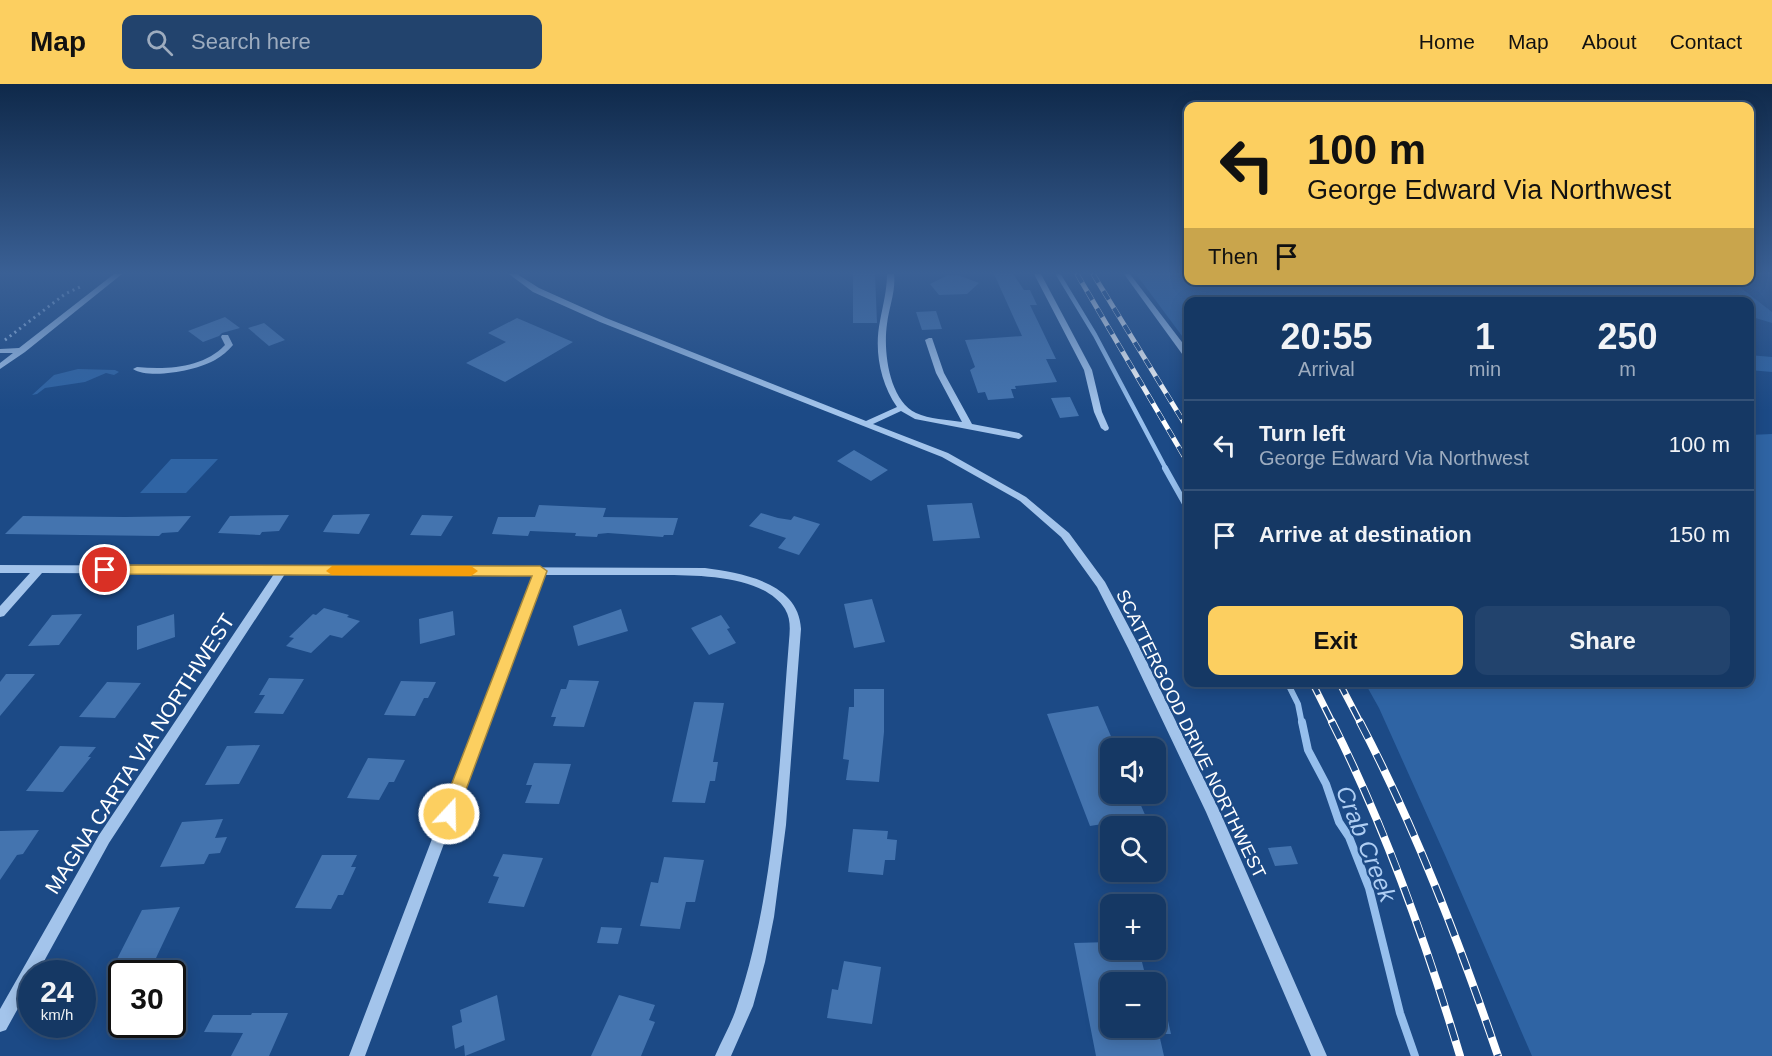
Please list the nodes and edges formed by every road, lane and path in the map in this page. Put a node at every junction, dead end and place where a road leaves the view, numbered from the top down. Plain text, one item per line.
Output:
1 (32, 319) edge
2 (61, 319) edge
3 (602, 319) edge
4 (884, 319) edge
5 (1061, 319) edge
6 (1161, 319) edge
7 (225, 337) dead end
8 (929, 340) dead end
9 (0, 344) edge
10 (22, 350) junction
11 (0, 351) edge
12 (1184, 351) edge
13 (0, 368) edge
14 (137, 369) dead end
15 (902, 408) junction
16 (865, 424) junction
17 (968, 425) junction
18 (1105, 428) dead end
19 (1019, 436) dead end
20 (0, 569) edge
21 (39, 569) junction
22 (282, 570) junction
23 (540, 571) junction
24 (0, 612) edge
25 (0, 1024) edge
26 (357, 1056) edge
27 (723, 1056) edge
28 (1319, 1056) edge

1 - 9 path
2 - 10 street
3 - 16 street, SCATTERGOOD DRIVE NORTHWEST
4 - 15 street
5 - 18 street
6 - 12 street
7 - 14 street
8 - 17 street
10 - 11 street
10 - 13 street
15 - 16 street
15 - 17 street
16 - 28 street, SCATTERGOOD DRIVE NORTHWEST
17 - 19 street
20 - 21 street
21 - 22 street
21 - 24 street
22 - 23 street
22 - 25 street, MAGNA CARTA VIA NORTHWEST
23 - 26 street
23 - 27 street

